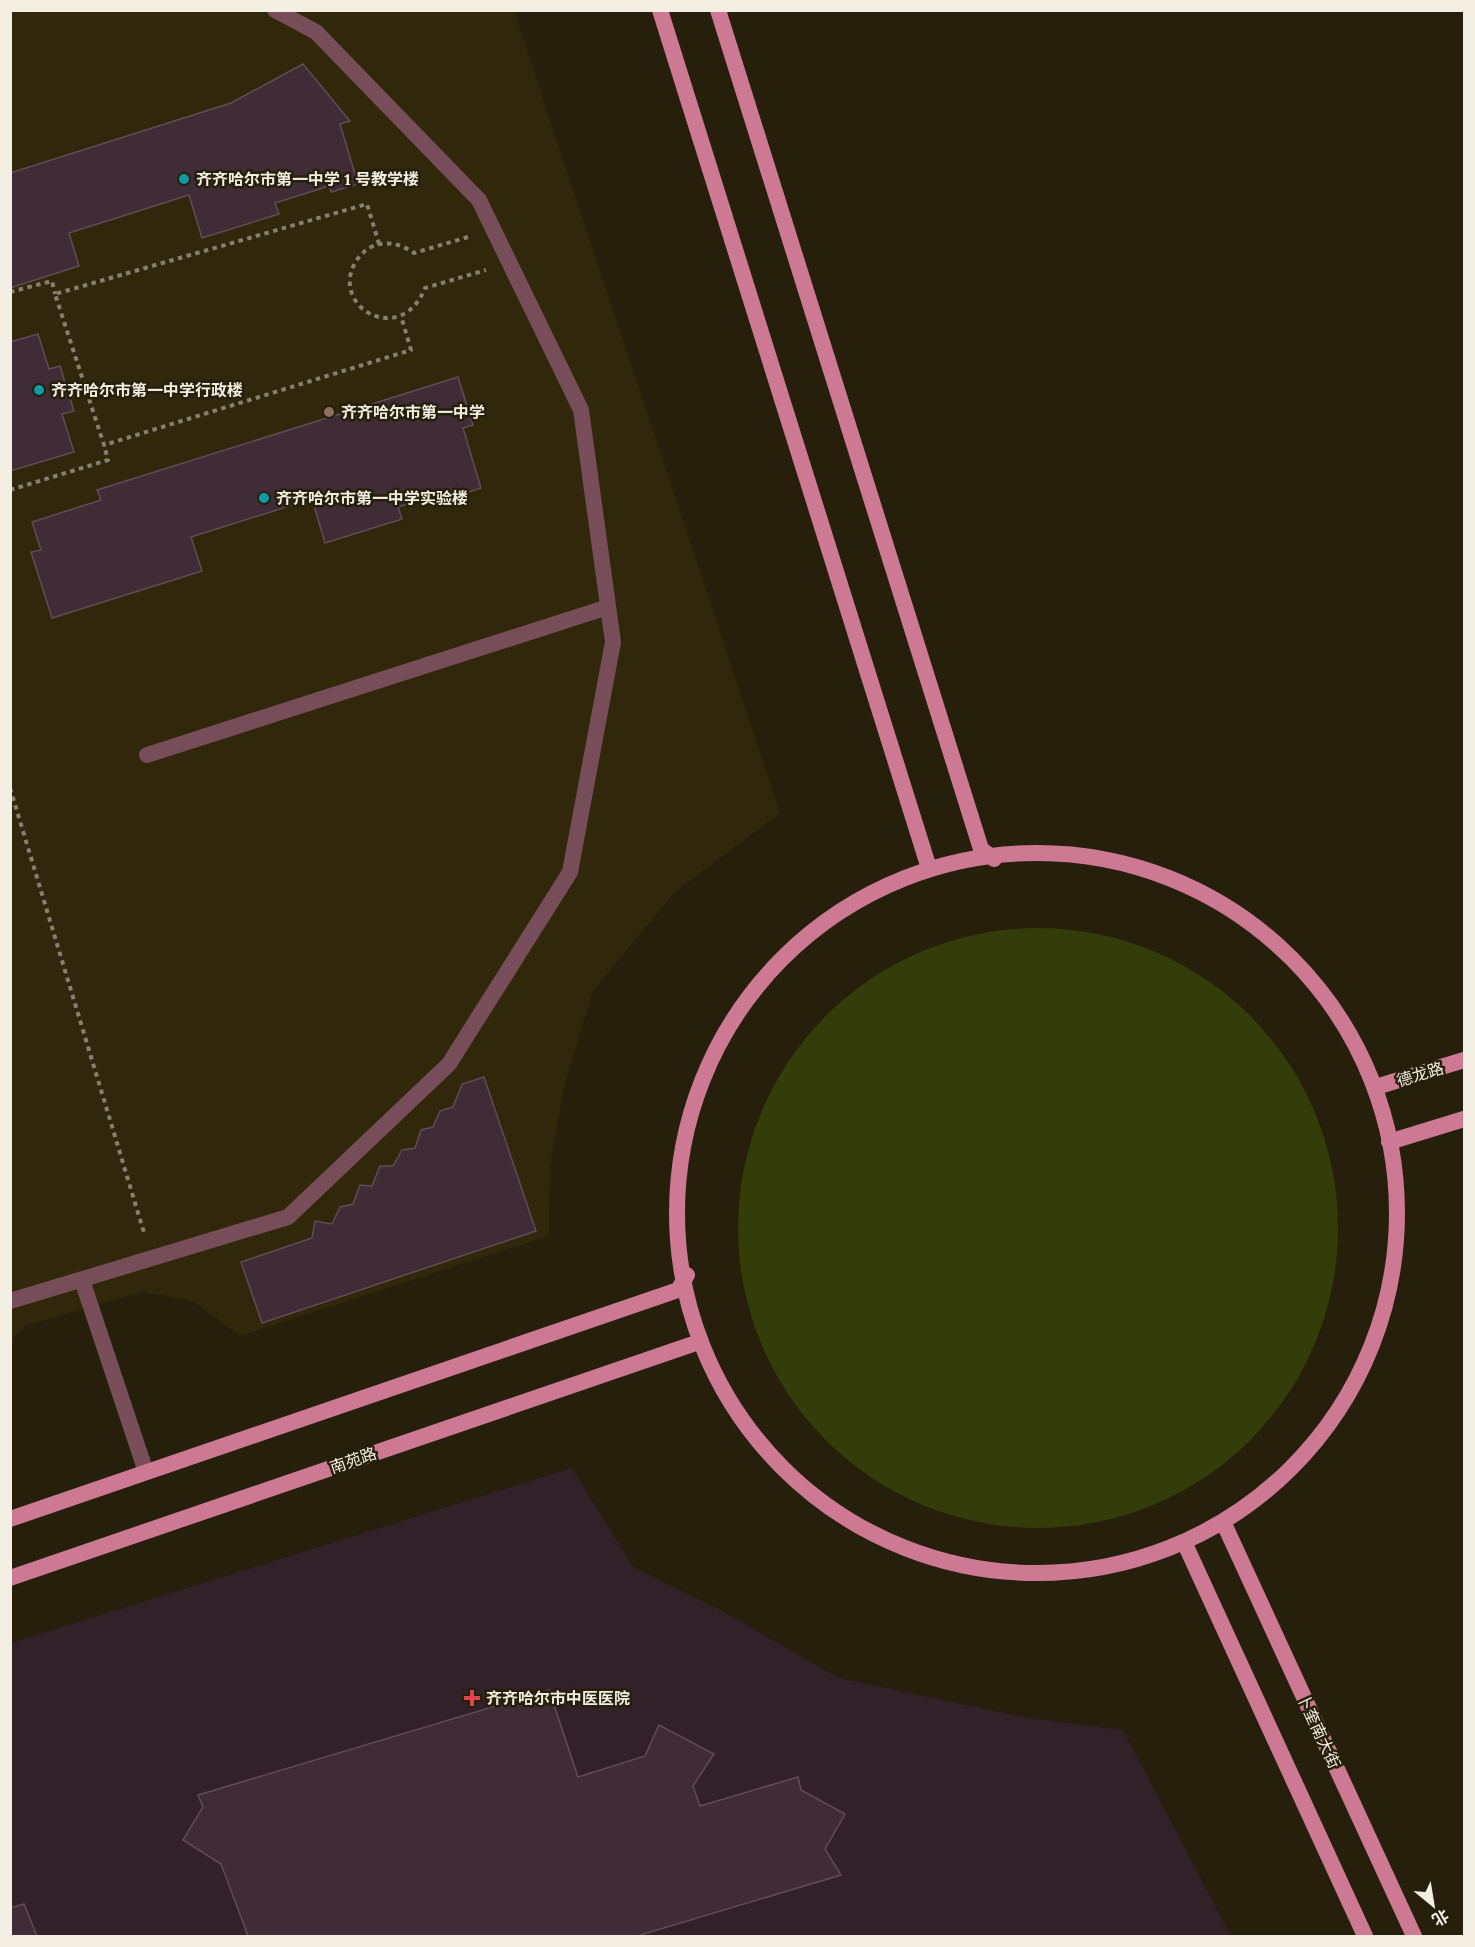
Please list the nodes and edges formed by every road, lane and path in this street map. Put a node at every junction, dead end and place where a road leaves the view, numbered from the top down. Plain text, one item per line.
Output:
1 (275, 10) edge
2 (660, 10) edge
3 (718, 10) edge
4 (493, 229) junction
5 (379, 244) junction
6 (510, 264) junction
7 (10, 292) edge
8 (56, 294) junction
9 (402, 316) junction
10 (104, 445) junction
11 (10, 490) edge
12 (608, 607) junction
13 (147, 755) dead end
14 (10, 788) edge
15 (994, 859) junction
16 (928, 865) junction
17 (1464, 1060) edge
18 (1376, 1088) junction
19 (1464, 1119) edge
20 (1389, 1142) junction
21 (152, 1259) junction
22 (687, 1275) junction
23 (82, 1280) junction
24 (10, 1301) edge
25 (696, 1343) junction
26 (146, 1472) junction
27 (10, 1519) edge
28 (1224, 1526) junction
29 (1185, 1544) junction
30 (10, 1578) edge
31 (1365, 1936) edge
32 (1414, 1936) edge

1 - 4 street
2 - 16 main road
3 - 15 main road
4 - 5 path
4 - 6 street
5 - 8 path
5 - 9 path
6 - 9 path
6 - 12 street
7 - 8 path
8 - 10 path
9 - 10 path
10 - 11 path
12 - 13 street
12 - 21 street
14 - 21 path
15 - 16 main road
15 - 18 main road
16 - 22 main road
17 - 18 main road, 德龙路
18 - 20 main road
19 - 20 main road
20 - 28 main road
21 - 23 street
22 - 25 main road
22 - 26 main road
23 - 24 street
23 - 26 street
25 - 29 main road
25 - 30 main road, 南苑路
26 - 27 main road
28 - 29 main road
28 - 32 main road, 卜奎南大街
29 - 31 main road

